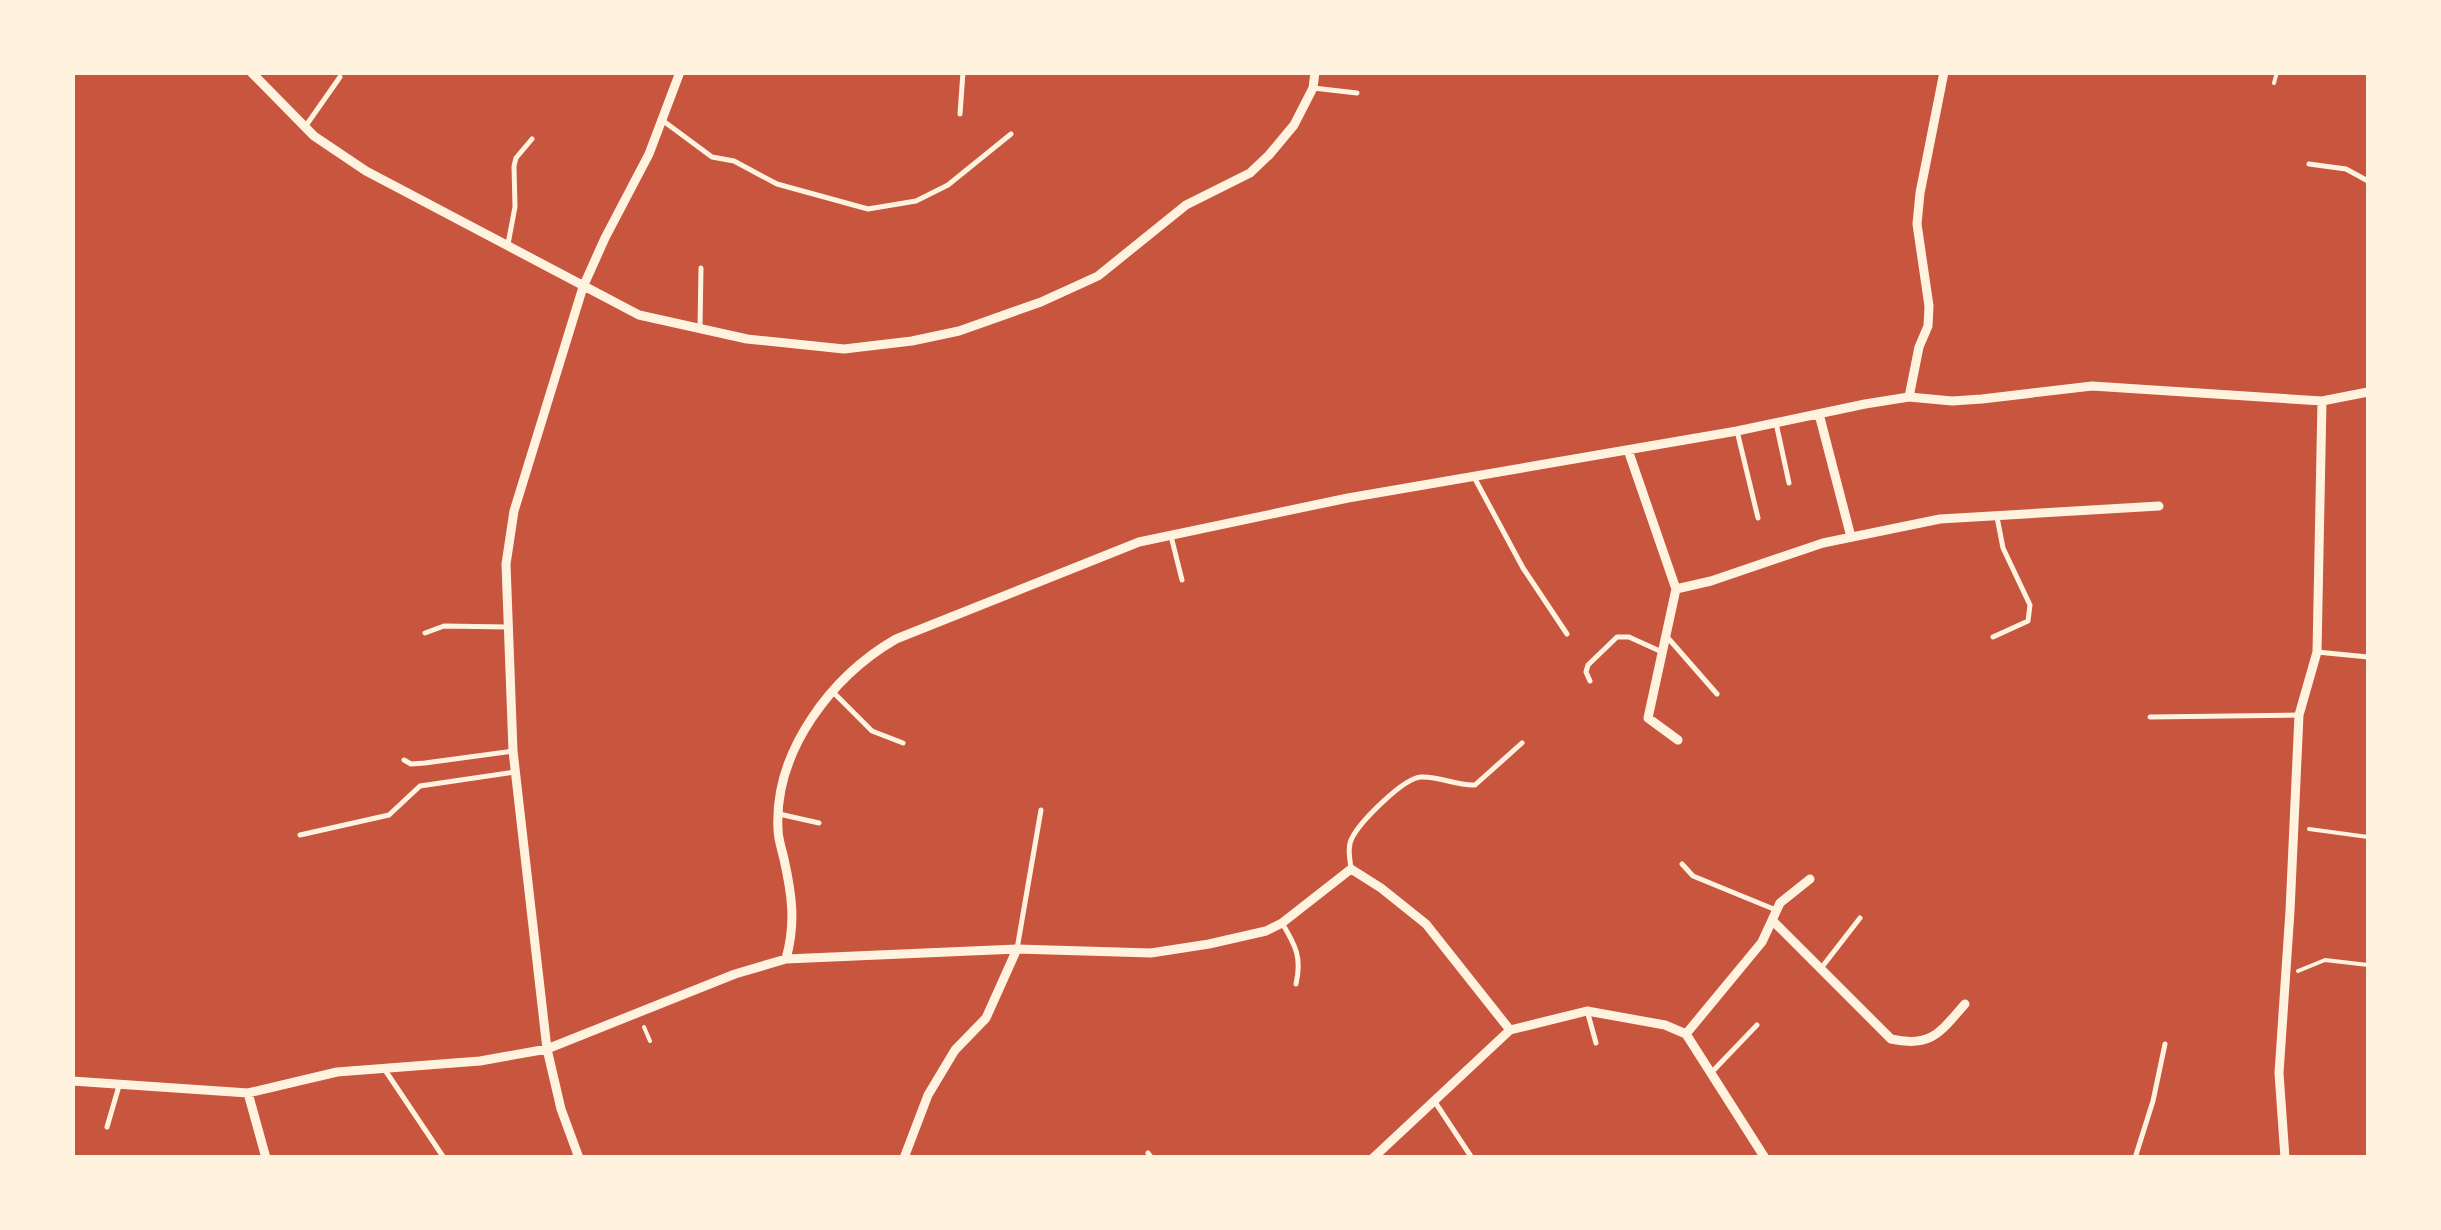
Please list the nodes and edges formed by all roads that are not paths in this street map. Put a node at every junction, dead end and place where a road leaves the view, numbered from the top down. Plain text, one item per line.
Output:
1 (251, 72) edge
2 (680, 72) edge
3 (963, 72) edge
4 (1315, 72) edge
5 (1944, 72) edge
6 (340, 78) dead end
7 (1313, 88) junction
8 (1357, 92) dead end
9 (960, 114) dead end
10 (662, 120) junction
11 (305, 127) junction
12 (1011, 134) dead end
13 (532, 139) dead end
14 (2309, 164) dead end
15 (2368, 181) edge
16 (507, 247) junction
17 (701, 268) dead end
18 (583, 288) junction
19 (700, 330) junction
20 (2368, 392) edge
21 (1909, 397) junction
22 (2322, 401) junction
23 (1819, 414) junction
24 (1776, 423) junction
25 (1737, 431) junction
26 (1628, 450) junction
27 (1472, 475) junction
28 (1789, 483) dead end
29 (2159, 506) dead end
30 (1758, 518) dead end
31 (1997, 518) junction
32 (1172, 536) junction
33 (1851, 537) junction
34 (1182, 580) dead end
35 (1676, 589) junction
36 (508, 627) junction
37 (424, 633) dead end
38 (1567, 634) dead end
39 (1666, 636) junction
40 (1993, 637) dead end
41 (1662, 652) junction
42 (2317, 652) junction
43 (2368, 657) edge
44 (1590, 681) dead end
45 (831, 690) junction
46 (1717, 694) dead end
47 (2299, 715) junction
48 (2150, 717) dead end
49 (1678, 740) dead end
50 (902, 742) dead end
51 (1522, 743) dead end
52 (513, 752) junction
53 (404, 760) dead end
54 (515, 772) junction
55 (1041, 810) dead end
56 (779, 814) junction
57 (820, 823) dead end
58 (300, 835) dead end
59 (1682, 864) dead end
60 (1351, 869) junction
61 (1810, 879) dead end
62 (1776, 910) junction
63 (1860, 918) dead end
64 (1772, 921) junction
65 (1282, 924) junction
66 (1017, 949) junction
67 (786, 958) junction
68 (1820, 970) junction
69 (1296, 984) dead end
70 (1965, 1004) dead end
71 (1588, 1011) junction
72 (1757, 1025) dead end
73 (1510, 1030) junction
74 (1686, 1034) junction
75 (1596, 1043) dead end
76 (2165, 1044) dead end
77 (546, 1049) junction
78 (384, 1070) junction
79 (1711, 1074) junction
80 (72, 1081) edge
81 (119, 1086) junction
82 (248, 1093) junction
83 (1435, 1102) junction
84 (106, 1127) dead end
85 (266, 1158) edge
86 (444, 1158) edge
87 (578, 1158) edge
88 (904, 1158) edge
89 (1373, 1158) edge
90 (1472, 1158) edge
91 (1765, 1158) edge
92 (2135, 1158) edge
93 (2285, 1158) edge

1 - 11 street
2 - 10 street
3 - 9 lane
4 - 7 street
5 - 21 street
6 - 11 lane
7 - 8 lane
7 - 19 street
10 - 12 lane
10 - 18 street
11 - 16 street
13 - 16 lane
14 - 15 lane
16 - 18 street
17 - 19 lane
18 - 19 street
18 - 36 street
20 - 22 street
21 - 22 street
21 - 23 street
22 - 42 street
23 - 24 street
23 - 33 street
24 - 25 street
24 - 28 lane
25 - 26 street
25 - 30 lane
26 - 27 street
26 - 35 street
27 - 32 street
27 - 38 lane
29 - 31 street
31 - 33 street
31 - 40 lane
32 - 34 lane
32 - 45 street
33 - 35 street
35 - 39 street
36 - 37 lane
36 - 52 street
39 - 41 street
39 - 46 lane
41 - 44 lane
41 - 49 street
42 - 43 lane
42 - 47 street
45 - 50 lane
45 - 56 street
47 - 48 lane
47 - 93 street
51 - 60 lane
52 - 53 lane
52 - 54 street
54 - 58 lane
54 - 77 street
55 - 66 lane
56 - 57 lane
56 - 67 street
59 - 62 lane
60 - 65 street
60 - 73 street
61 - 62 street
62 - 64 street
63 - 68 lane
64 - 68 street
64 - 74 street
65 - 66 street
65 - 69 lane
66 - 67 street
66 - 88 street
67 - 77 street
68 - 70 street
71 - 73 street
71 - 74 street
71 - 75 lane
72 - 79 lane
73 - 83 street
74 - 79 street
76 - 92 lane
77 - 78 street
77 - 87 street
78 - 82 street
78 - 86 lane
79 - 91 street
80 - 81 street
81 - 82 street
81 - 84 lane
82 - 85 street
83 - 89 street
83 - 90 lane

